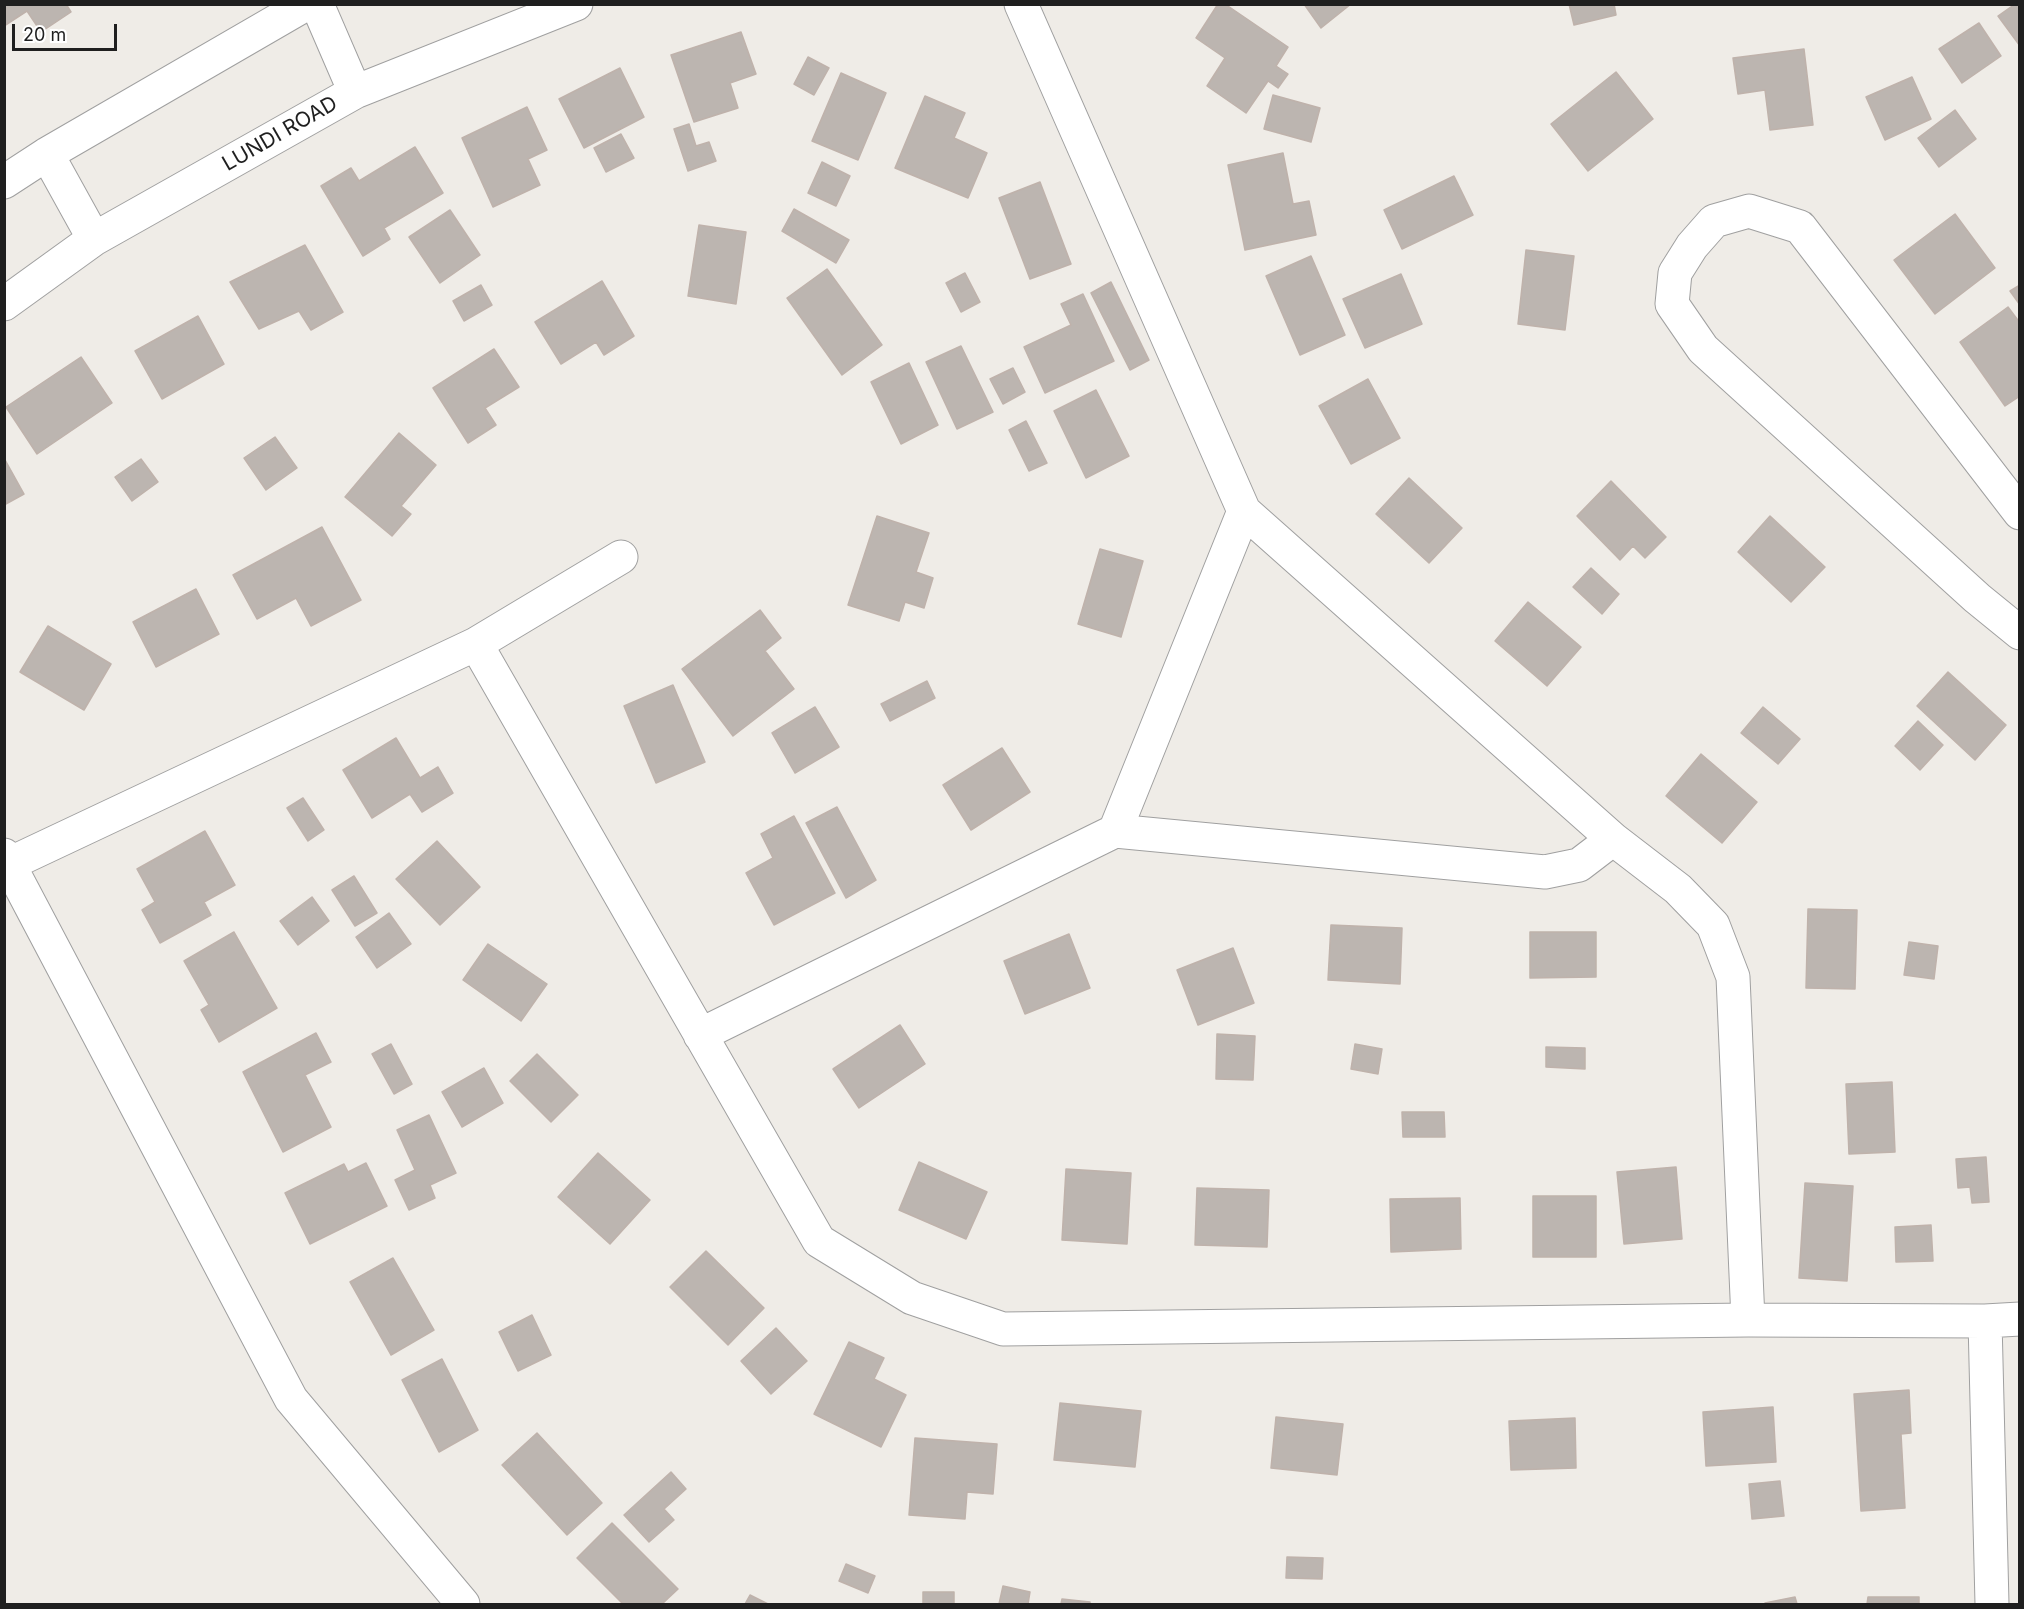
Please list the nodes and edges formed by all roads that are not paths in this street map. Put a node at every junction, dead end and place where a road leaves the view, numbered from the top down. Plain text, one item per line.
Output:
1 (306, 4) edge
2 (317, 4) edge
3 (576, 4) edge
4 (1021, 4) edge
5 (354, 92) junction
6 (47, 154) junction
7 (4, 182) edge
8 (94, 239) junction
9 (4, 304) edge
10 (1244, 511) junction
11 (2019, 513) edge
12 (621, 557) dead end
13 (2019, 633) edge
14 (476, 644) junction
15 (1115, 831) junction
16 (1613, 839) junction
17 (7, 859) edge
18 (700, 1035) junction
19 (2019, 1319) edge
20 (1748, 1320) junction
21 (1985, 1321) junction
22 (464, 1605) edge
23 (1992, 1605) edge

1 - 6 street
2 - 5 street
3 - 5 street, LUNDI ROAD
4 - 10 street
5 - 8 street, LUNDI ROAD
6 - 7 street
6 - 8 street
8 - 9 street, LUNDI ROAD
10 - 15 street
10 - 16 street
11 - 13 street
12 - 14 street
14 - 17 street
14 - 18 street
15 - 16 street
15 - 18 street
16 - 20 street
17 - 22 street
18 - 20 street
19 - 21 street
20 - 21 street
21 - 23 street

